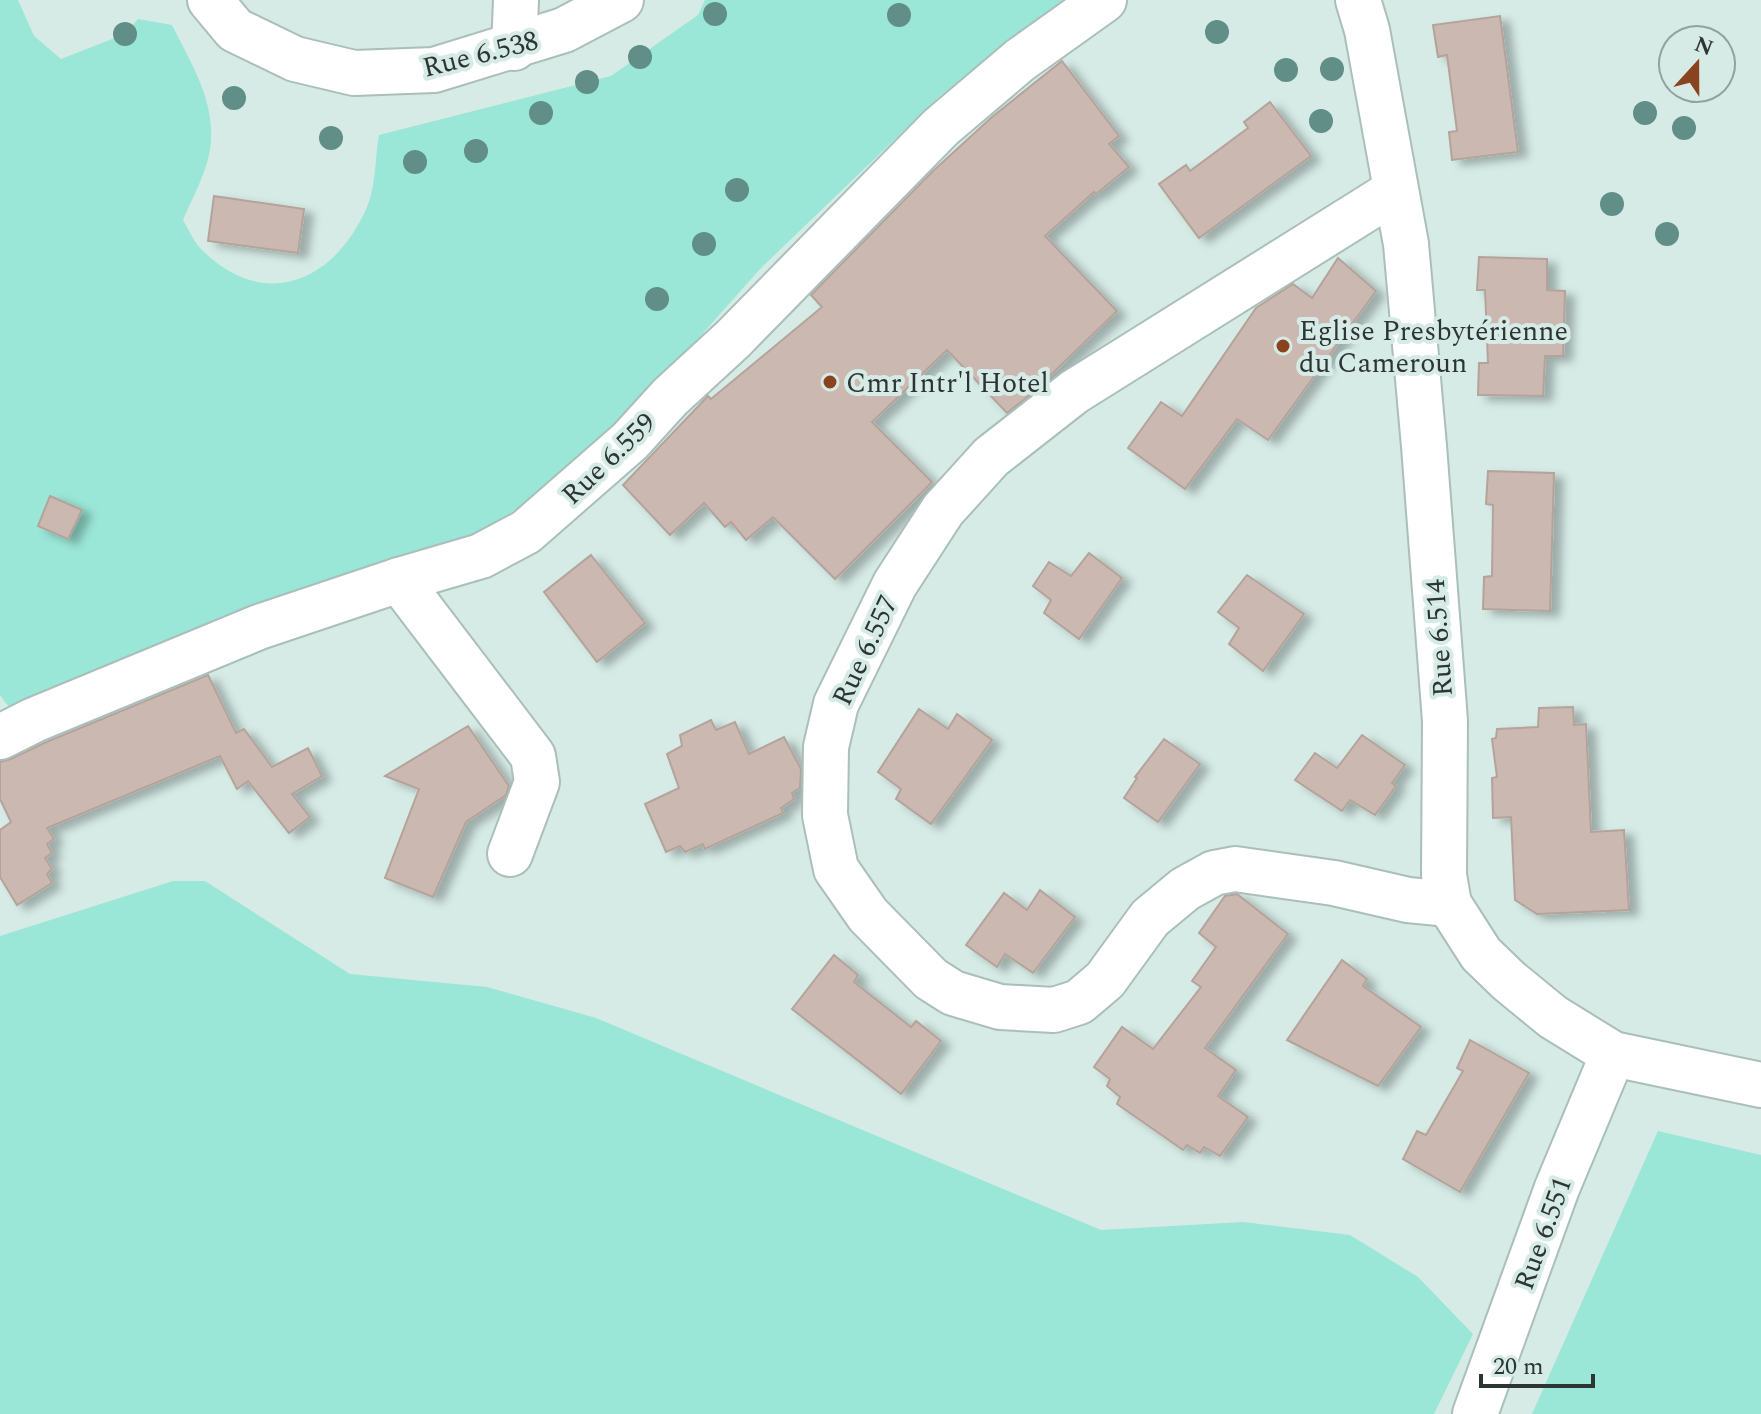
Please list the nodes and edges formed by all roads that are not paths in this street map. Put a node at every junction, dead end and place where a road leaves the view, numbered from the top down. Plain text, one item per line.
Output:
1 (210, 0) edge
2 (516, 0) edge
3 (621, 0) edge
4 (1104, 0) edge
5 (1358, 0) edge
6 (514, 48) junction
7 (1395, 191) junction
8 (399, 580) junction
9 (0, 737) edge
10 (510, 854) dead end
11 (1449, 904) junction
12 (1613, 1054) junction
13 (1761, 1085) edge
14 (1475, 1414) edge

1 - 6 street, Rue 6.538
2 - 6 street
3 - 6 street, Rue 6.538
4 - 8 street, Rue 6.559
5 - 7 street, Rue 6.514
7 - 11 street, Rue 6.514
7 - 11 street, Rue 6.557
8 - 9 street, Rue 6.559
8 - 10 street
11 - 12 street, Rue 6.514
12 - 13 street, Rue 6.514
12 - 14 street, Rue 6.551

